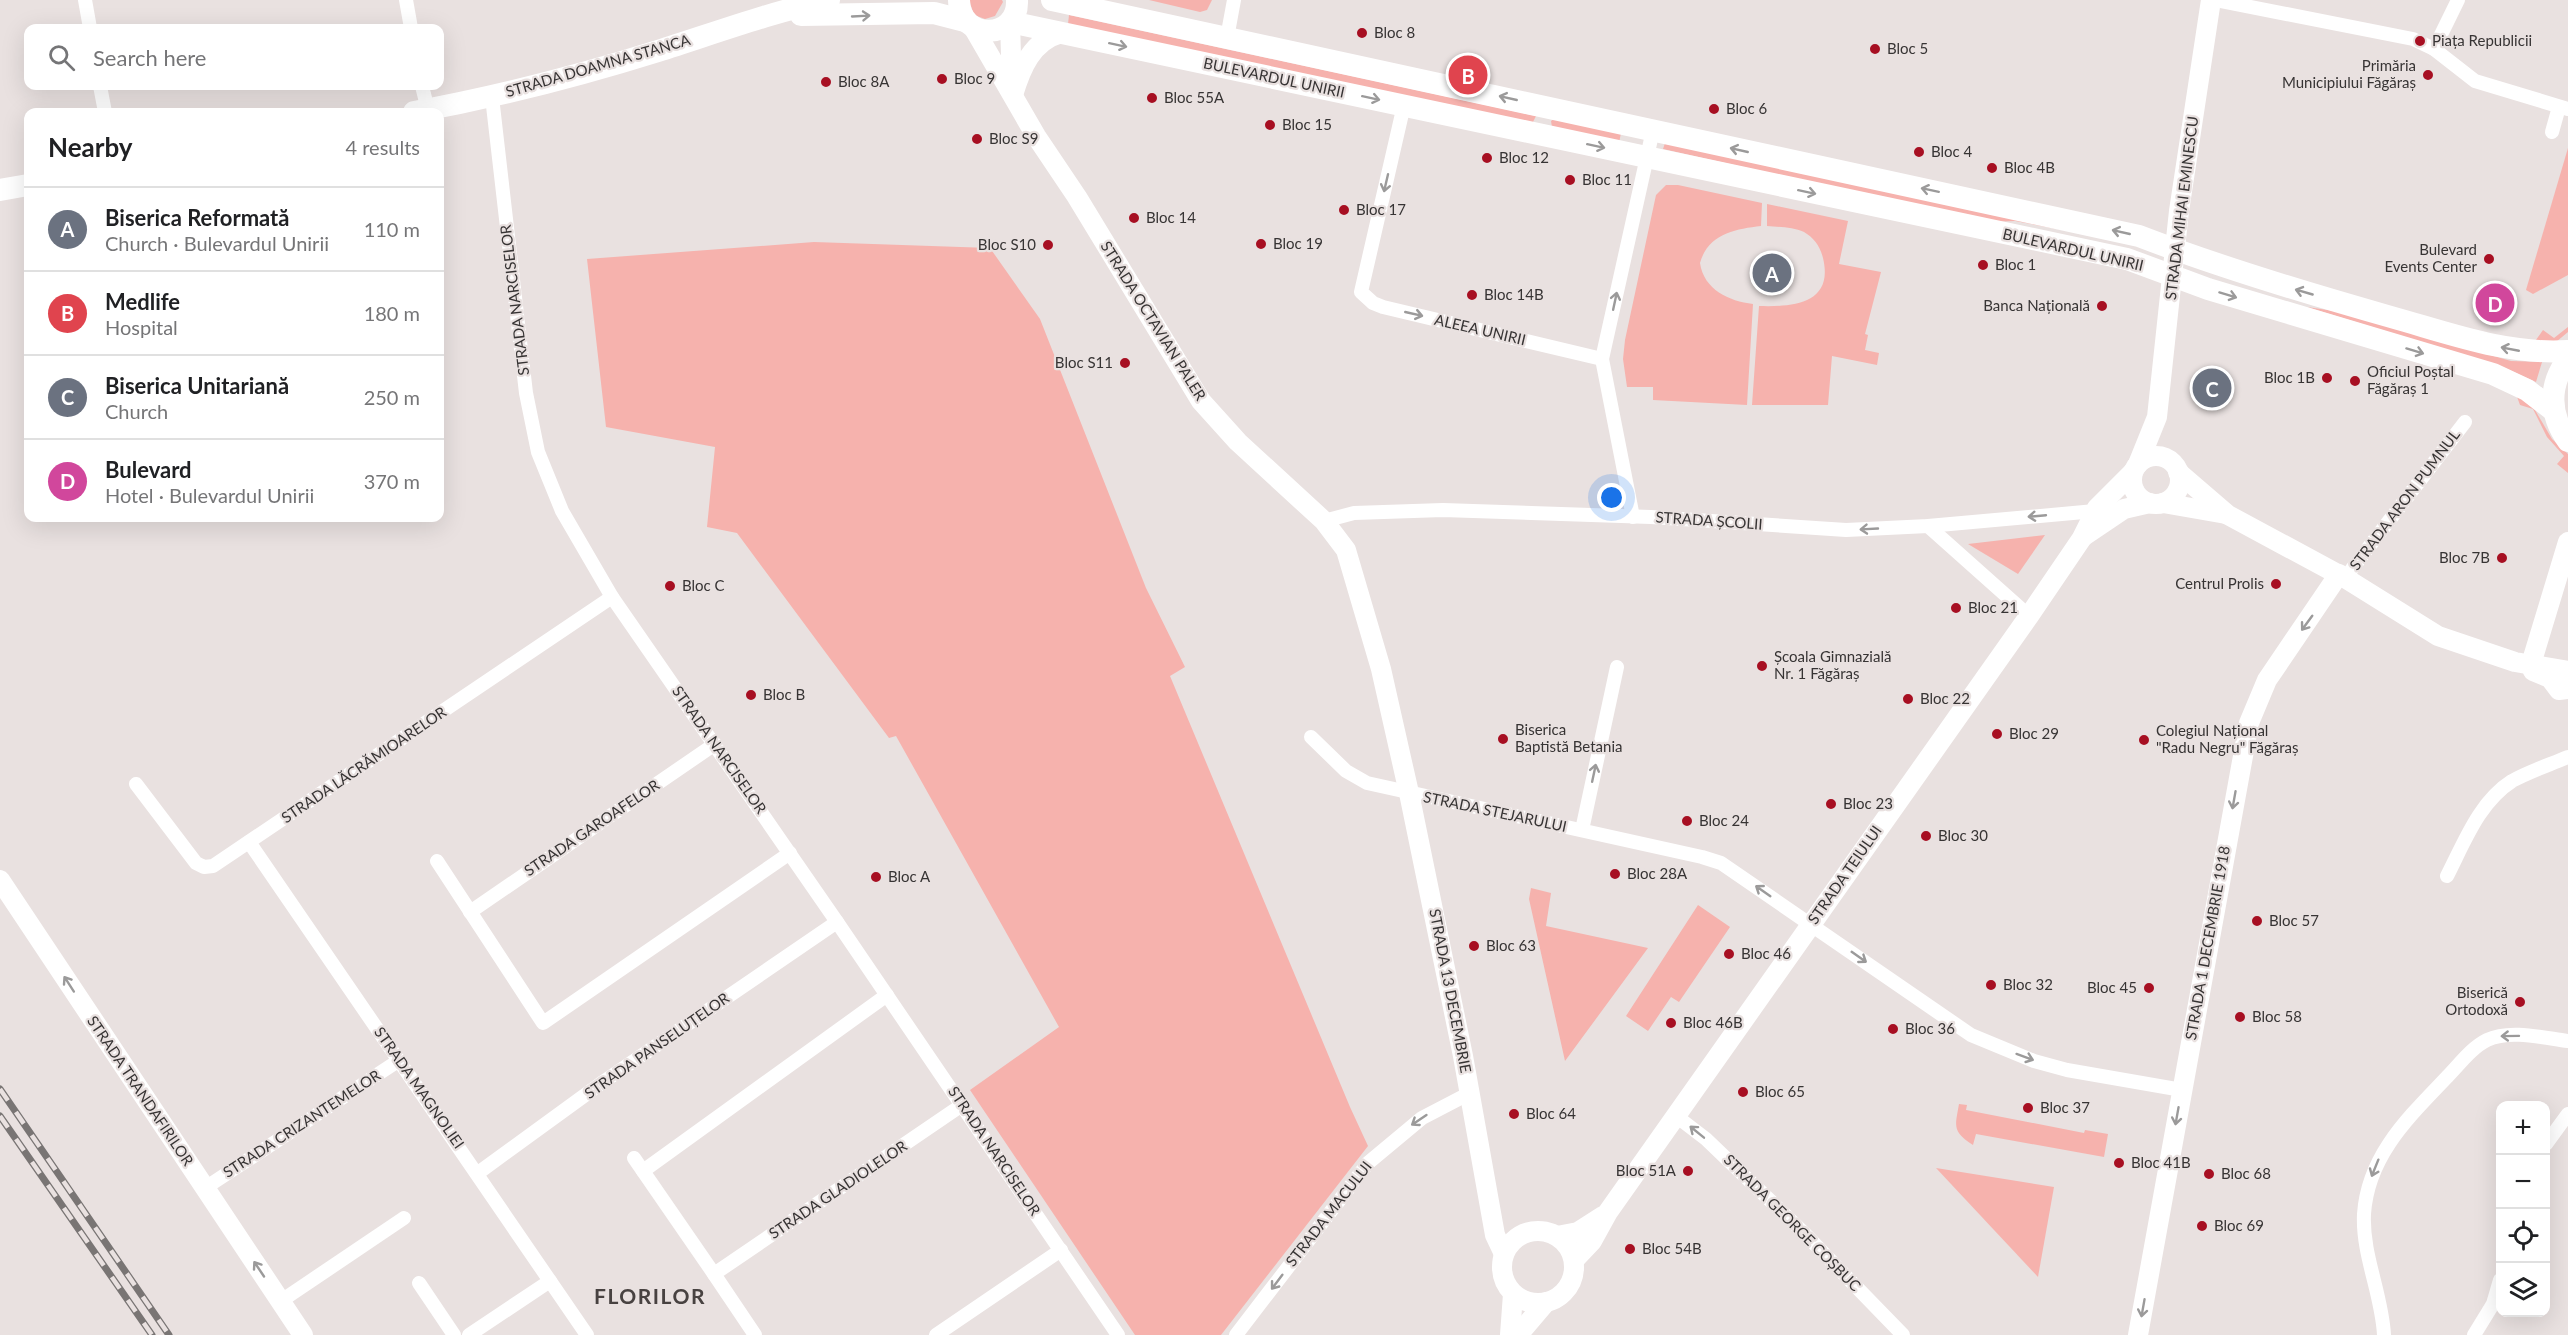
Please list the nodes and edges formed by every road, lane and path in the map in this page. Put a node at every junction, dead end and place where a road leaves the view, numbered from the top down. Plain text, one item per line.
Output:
1 (85, 0) edge
2 (406, 0) edge
3 (829, 0) edge
4 (1017, 0) edge
5 (1052, 0) edge
6 (1234, 0) edge
7 (2213, 0) edge
8 (2458, 0) edge
9 (782, 14) junction
10 (966, 16) edge
11 (1010, 22) junction
12 (89, 24) edge
13 (410, 24) edge
14 (1061, 33) junction
15 (1227, 38) junction
16 (2434, 49) junction
17 (101, 90) edge
18 (422, 90) edge
19 (1013, 95) junction
20 (492, 97) junction
21 (1404, 105) junction
22 (1545, 106) junction
23 (104, 108) edge
24 (421, 108) edge
25 (436, 108) edge
26 (2564, 108) edge
27 (1653, 130) junction
28 (2552, 132) dead end
29 (1539, 134) junction
30 (1647, 158) junction
31 (24, 186) edge
32 (0, 190) edge
33 (2176, 250) junction
34 (2173, 276) junction
35 (2568, 351) edge
36 (1602, 358) junction
37 (2568, 359) edge
38 (2553, 410) junction
39 (2157, 417) junction
40 (2465, 422) dead end
41 (2568, 441) edge
42 (2175, 467) junction
43 (2136, 468) junction
44 (2157, 503) junction
45 (2095, 511) junction
46 (2228, 515) junction
47 (1633, 516) junction
48 (1324, 521) junction
49 (1928, 526) junction
50 (2082, 538) junction
51 (2568, 542) edge
52 (2342, 576) junction
53 (612, 597) junction
54 (2029, 616) junction
55 (2523, 663) junction
56 (1617, 667) dead end
57 (2568, 671) edge
58 (2568, 689) edge
59 (1311, 736) dead end
60 (715, 744) junction
61 (2568, 757) edge
62 (136, 784) dead end
63 (1409, 793) junction
64 (1582, 830) junction
65 (249, 842) junction
66 (789, 853) junction
67 (437, 861) dead end
68 (2446, 876) dead end
69 (0, 880) edge
70 (470, 912) junction
71 (837, 922) junction
72 (1811, 924) junction
73 (887, 995) junction
74 (2568, 1041) edge
75 (398, 1061) junction
76 (2182, 1090) junction
77 (1470, 1093) junction
78 (962, 1105) junction
79 (2568, 1114) edge
80 (1676, 1116) junction
81 (2550, 1139) edge
82 (634, 1158) dead end
83 (643, 1171) junction
84 (478, 1173) junction
85 (205, 1188) junction
86 (1488, 1189) junction
87 (1608, 1212) junction
88 (404, 1218) dead end
89 (1520, 1235) junction
90 (1557, 1236) junction
91 (1061, 1250) junction
92 (1504, 1254) junction
93 (1574, 1260) junction
94 (714, 1274) junction
95 (550, 1281) junction
96 (419, 1283) dead end
97 (1513, 1294) junction
98 (2496, 1294) edge
99 (281, 1301) junction
100 (1546, 1302) junction
101 (303, 1335) edge
102 (454, 1335) edge
103 (469, 1335) edge
104 (587, 1335) edge
105 (755, 1335) edge
106 (936, 1335) edge
107 (1118, 1335) edge
108 (1236, 1335) edge
109 (1510, 1335) edge
110 (1518, 1335) edge
111 (1903, 1335) edge
112 (2138, 1335) edge
113 (2384, 1335) edge
114 (2474, 1335) edge

1 - 12 street
2 - 13 street
3 - 9 main road, STRADA DOAMNA STANCA
4 - 11 main road
5 - 15 main road, BULEVARDUL UNIRII
6 - 15 street
7 - 16 street
7 - 33 main road, STRADA MIHAI EMINESCU
8 - 16 street
9 -> 10 main road, STRADA DOAMNA STANCA
9 - 20 main road, STRADA DOAMNA STANCA
10 - 11 main road, STRADA DOAMNA STANCA
10 - 19 main road, STRADA OCTAVIAN PALER
11 - 14 main road, BULEVARDUL UNIRII
11 - 19 main road
14 - 19 main road
14 -> 21 main road, BULEVARDUL UNIRII
22 -> 15 main road, BULEVARDUL UNIRII
16 - 26 street
17 - 23 street
18 - 24 street
19 - 48 main road, STRADA OCTAVIAN PALER
20 - 25 main road, STRADA DOAMNA STANCA
20 - 53 street, STRADA NARCISELOR
21 - 29 main road, BULEVARDUL UNIRII
21 -> 36 street, ALEEA UNIRII
22 - 27 main road, BULEVARDUL UNIRII
22 - 29 street
26 - 28 street
27 - 30 street
33 -> 27 main road, BULEVARDUL UNIRII
29 -> 30 main road, BULEVARDUL UNIRII
30 -> 34 main road, BULEVARDUL UNIRII
36 -> 30 street
31 - 32 main road
33 - 34 main road, STRADA MIHAI EMINESCU
35 -> 33 main road, BULEVARDUL UNIRII
34 -> 38 main road, BULEVARDUL UNIRII
34 - 39 main road, STRADA MIHAI EMINESCU
36 - 47 street
37 - 38 main road
38 - 41 main road, BULEVARDUL UNIRII
39 - 42 main road, STRADA MIHAI EMINESCU
39 - 43 main road, STRADA MIHAI EMINESCU
40 - 52 street, STRADA ARON PUMNUL
42 - 43 main road
42 - 44 main road
42 - 46 main road
43 - 44 main road
43 - 45 main road
44 - 46 main road
44 - 50 main road
45 -> 49 street, STRADA ȘCOLII
45 - 50 main road
46 - 52 main road
47 - 48 street, STRADA ȘCOLII
49 -> 47 street, STRADA ȘCOLII
48 - 63 main road, STRADA 13 DECEMBRIE
49 - 54 street
50 - 54 main road, STRADA TEIULUI
51 - 55 main road
52 - 55 main road
52 -> 76 main road, STRADA 1 DECEMBRIE 1918
53 - 60 street, STRADA NARCISELOR
53 - 65 street, STRADA LĂCRĂMIOARELOR
54 - 72 main road, STRADA TEIULUI
55 - 57 main road
55 - 58 main road
64 -> 56 street, STRADA STEJARULUI
59 - 63 street
60 - 66 street, STRADA NARCISELOR
60 - 70 street, STRADA GAROAFELOR
61 - 68 street
62 - 65 street, STRADA LĂCRĂMIOARELOR
63 - 64 street, STRADA STEJARULUI
63 - 77 main road, STRADA 13 DECEMBRIE
72 -> 64 street, STRADA STEJARULUI
65 - 75 street, STRADA MAGNOLIEI
66 - 70 street
66 - 71 street, STRADA NARCISELOR
67 - 70 street
85 -> 69 main road, STRADA TRANDAFIRILOR
71 - 73 street, STRADA NARCISELOR
71 - 84 street, STRADA PANSELUȚELOR
72 -> 76 street, STRADA STEJARULUI
72 - 80 main road, STRADA TEIULUI
73 - 78 street, STRADA NARCISELOR
73 - 83 street
74 -> 113 street
75 - 84 street, STRADA MAGNOLIEI
75 - 85 street, STRADA CRIZANTEMELOR
76 -> 112 main road, STRADA 1 DECEMBRIE 1918
77 - 86 main road, STRADA 13 DECEMBRIE
77 -> 108 street, STRADA MACULUI
78 - 91 street, STRADA NARCISELOR
78 - 94 street, STRADA GLADIOLELOR
79 - 81 street
80 - 87 main road, STRADA TEIULUI
111 -> 80 street, STRADA GEORGE COȘBUC
82 - 83 street
83 - 94 street
84 - 95 street, STRADA MAGNOLIEI
99 -> 85 main road, STRADA TRANDAFIRILOR
86 - 89 main road, STRADA 13 DECEMBRIE
86 - 92 main road, STRADA 13 DECEMBRIE
87 - 90 main road, STRADA TEIULUI
87 - 93 main road, STRADA TEIULUI
88 - 99 street
89 - 90 main road
89 - 92 main road
90 - 93 main road
91 - 106 street
91 - 107 street, STRADA NARCISELOR
92 - 97 main road
93 - 100 main road
94 - 105 street
95 - 103 street
95 - 104 street, STRADA MAGNOLIEI
96 - 102 street
97 - 100 main road
97 - 109 main road
98 - 114 street
99 - 101 main road, STRADA TRANDAFIRILOR
100 - 110 main road

